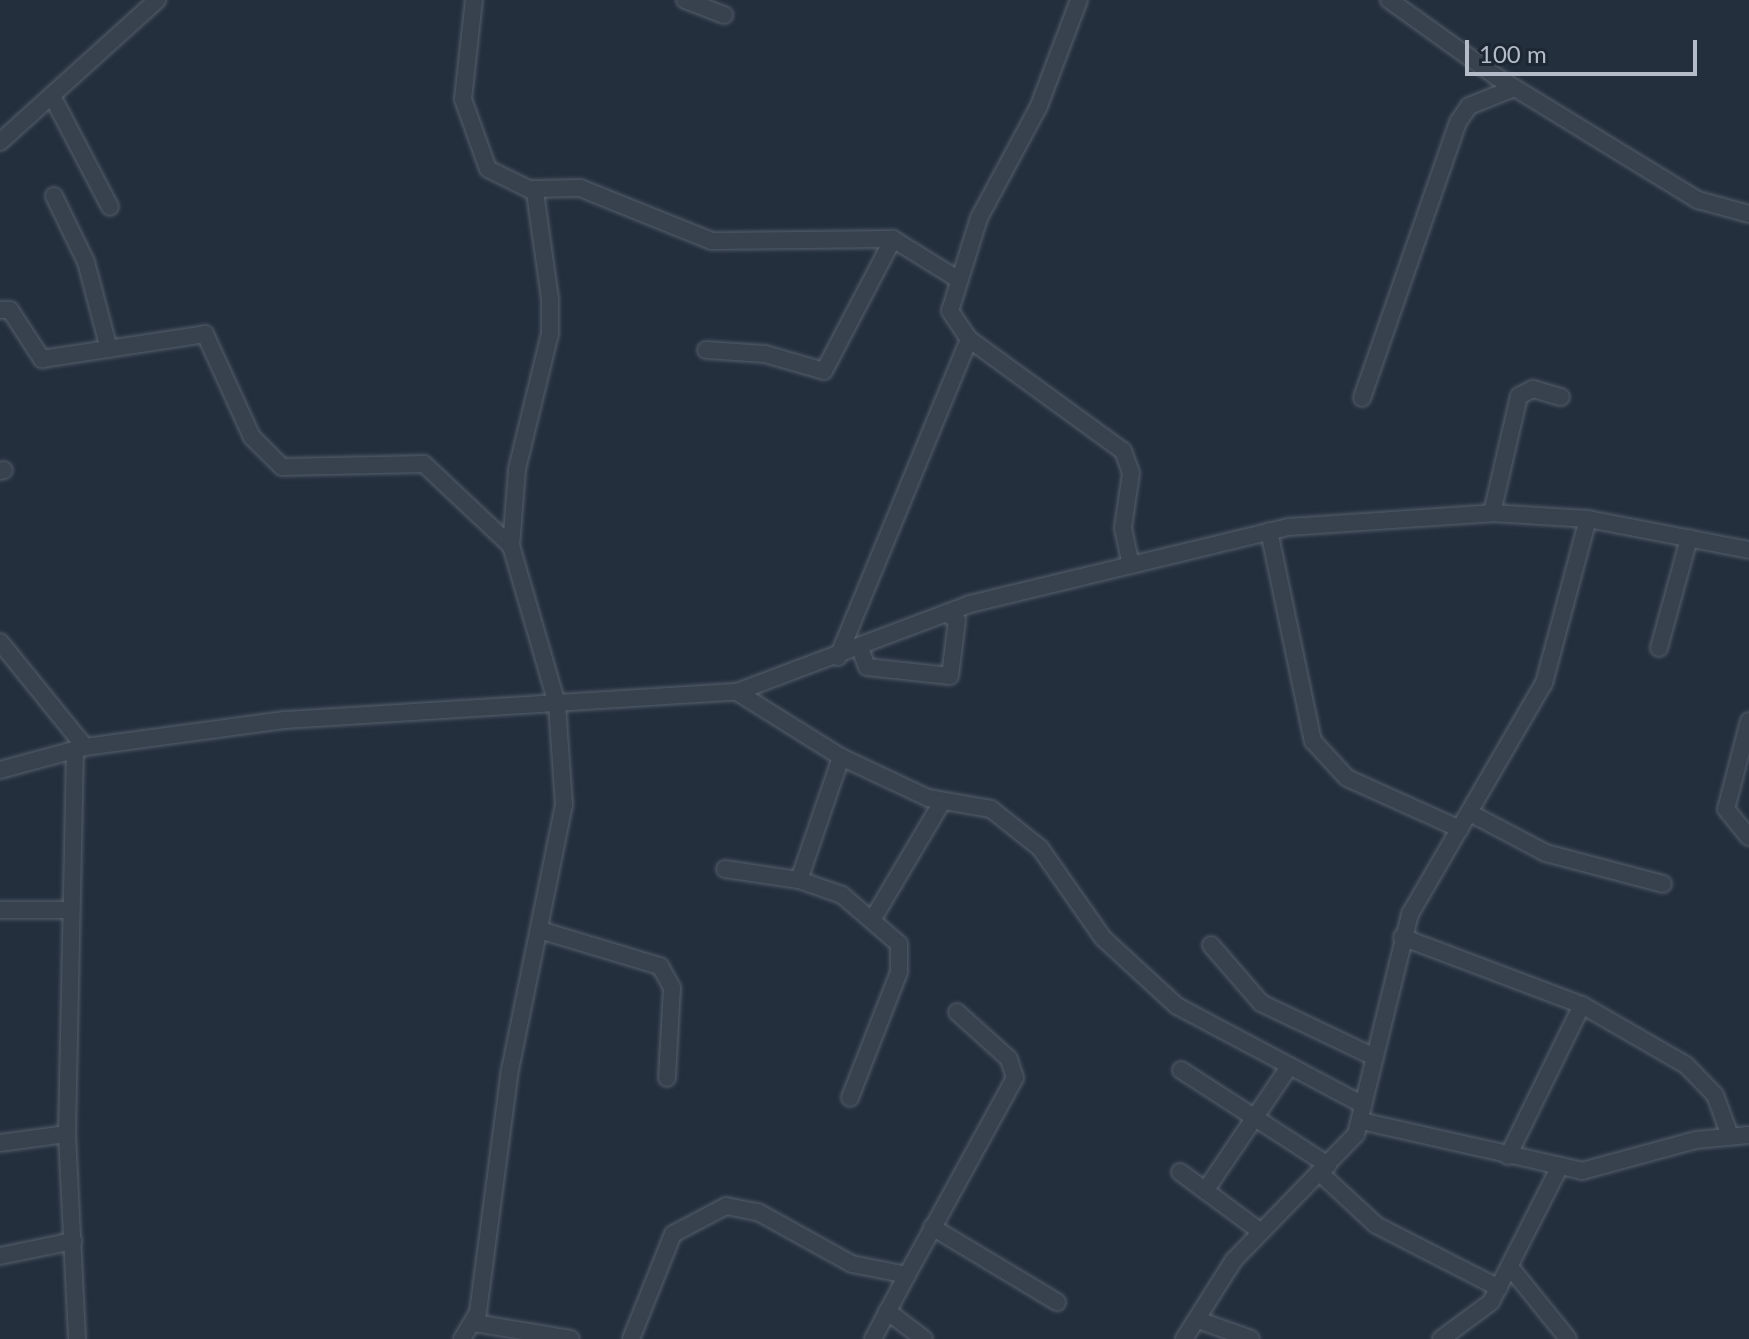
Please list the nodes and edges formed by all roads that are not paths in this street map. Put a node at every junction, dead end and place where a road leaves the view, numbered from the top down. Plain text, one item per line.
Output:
1 (157, 0) edge
2 (474, 0) edge
3 (685, 0) edge
4 (1079, 0) edge
5 (1389, 0) edge
6 (724, 15) dead end
7 (1514, 88) junction
8 (52, 96) junction
9 (0, 142) edge
10 (533, 189) junction
11 (54, 196) dead end
12 (110, 207) dead end
13 (1749, 214) edge
14 (893, 239) junction
15 (956, 278) junction
16 (0, 310) edge
17 (969, 339) junction
18 (109, 349) junction
19 (706, 350) dead end
20 (1561, 397) dead end
21 (1362, 398) dead end
22 (1492, 513) junction
23 (1588, 519) junction
24 (1269, 531) junction
25 (1689, 538) junction
26 (511, 546) junction
27 (1749, 550) edge
28 (1130, 560) junction
29 (946, 613) junction
30 (0, 642) edge
31 (860, 648) junction
32 (1659, 648) dead end
33 (838, 657) junction
34 (737, 692) junction
35 (557, 704) junction
36 (1749, 721) edge
37 (80, 749) junction
38 (841, 757) junction
39 (0, 770) edge
40 (942, 802) junction
41 (1470, 813) junction
42 (1460, 829) junction
43 (1749, 837) edge
44 (725, 869) dead end
45 (799, 880) junction
46 (1663, 884) dead end
47 (0, 910) edge
48 (71, 910) junction
49 (874, 917) junction
50 (543, 931) junction
51 (1402, 937) junction
52 (1211, 945) dead end
53 (1582, 1005) junction
54 (957, 1012) dead end
55 (1374, 1057) junction
56 (1289, 1067) junction
57 (1181, 1070) dead end
58 (667, 1078) dead end
59 (850, 1098) dead end
60 (1362, 1113) junction
61 (1257, 1119) junction
62 (1729, 1133) junction
63 (67, 1134) junction
64 (1749, 1135) edge
65 (0, 1143) edge
66 (1508, 1156) junction
67 (1324, 1169) junction
68 (1558, 1170) junction
69 (1180, 1172) dead end
70 (1205, 1191) junction
71 (932, 1227) junction
72 (1261, 1232) junction
73 (73, 1241) junction
74 (0, 1256) edge
75 (1510, 1267) junction
76 (907, 1275) junction
77 (1499, 1288) junction
78 (1057, 1302) dead end
79 (887, 1311) junction
80 (1198, 1320) junction
81 (475, 1323) junction
82 (1458, 1334) edge
83 (77, 1339) edge
84 (462, 1339) edge
85 (571, 1339) edge
86 (631, 1339) edge
87 (873, 1339) edge
88 (924, 1339) edge
89 (1184, 1339) edge
90 (1251, 1339) edge
91 (1441, 1339) edge
92 (1568, 1339) edge

1 - 8 street
2 - 10 street
3 - 6 street
4 - 15 street
5 - 7 street
7 - 13 street
7 - 21 street
8 - 9 street
8 - 12 street
10 - 14 street
10 - 26 street
11 - 18 street
14 - 15 street
14 - 19 street
15 - 17 street
16 - 18 street
17 - 28 street
17 - 33 street
18 - 26 street
20 - 22 street
22 - 23 street
22 - 24 street
23 - 25 street
23 - 41 street
24 - 28 street
24 - 42 street
25 - 27 street
25 - 32 street
26 - 35 street
28 - 29 street
29 - 31 street
29 - 31 street
30 - 37 street
31 - 33 street
33 - 34 street
34 - 35 street
34 - 38 street
35 - 37 street
35 - 50 street
36 - 43 street
37 - 39 street
37 - 48 street
38 - 40 street
38 - 45 street
40 - 49 street
40 - 56 street
41 - 42 street
41 - 46 street
42 - 51 street
44 - 45 street
45 - 49 street
47 - 48 street
48 - 63 street
49 - 59 street
50 - 58 street
50 - 81 street
51 - 53 street
51 - 55 street
52 - 55 street
53 - 62 street
53 - 66 street
54 - 71 street
55 - 60 street
56 - 60 street
56 - 61 street
57 - 61 street
60 - 66 street
60 - 67 street
61 - 67 street
61 - 70 street
62 - 64 street
62 - 68 street
63 - 65 street
63 - 73 street
66 - 68 street
67 - 72 street
67 - 77 street
68 - 75 street
69 - 70 street
70 - 72 street
71 - 76 street
71 - 78 street
72 - 80 street
73 - 74 street
73 - 83 street
75 - 77 street
75 - 92 street
76 - 79 street
76 - 86 street
77 - 82 street
79 - 87 street
79 - 88 street
80 - 89 street
80 - 90 street
81 - 84 street
81 - 85 street
82 - 91 street

